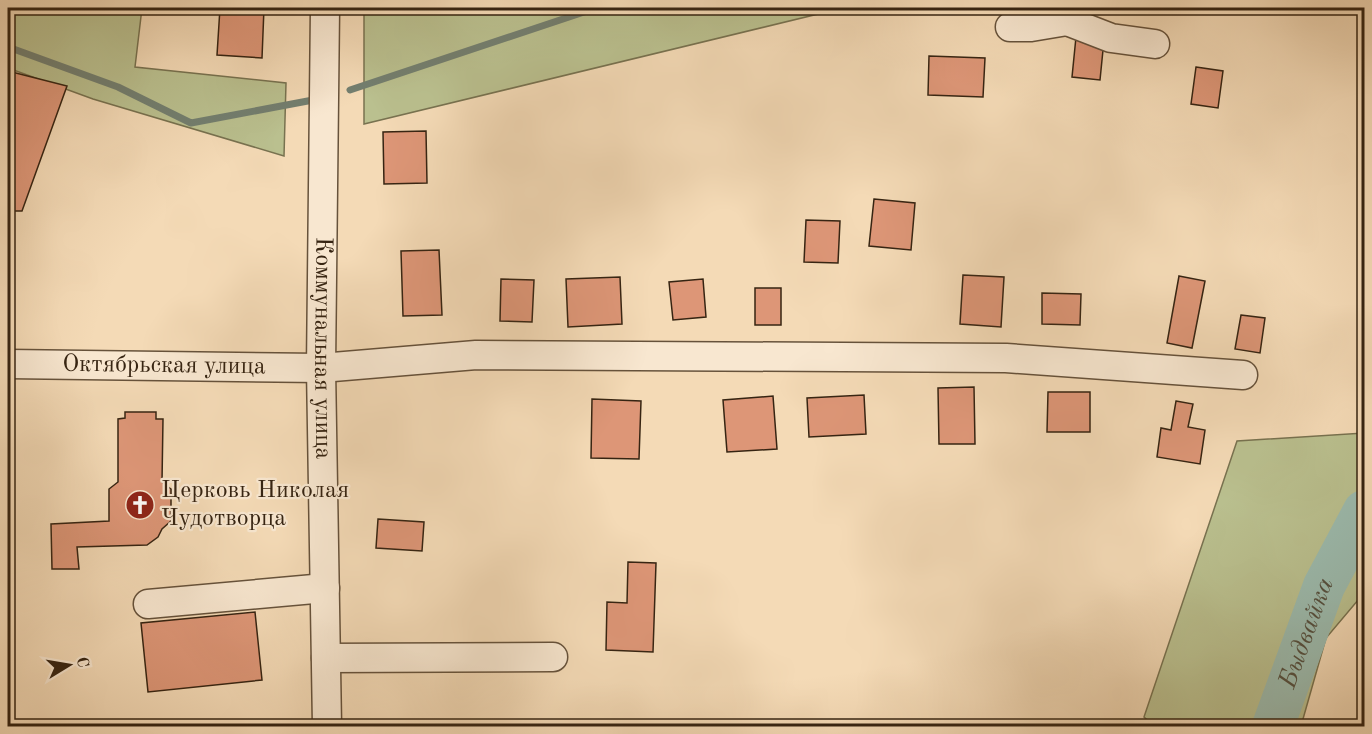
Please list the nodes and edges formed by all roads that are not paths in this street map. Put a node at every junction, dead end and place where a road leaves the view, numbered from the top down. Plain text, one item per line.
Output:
1 (325, 8) edge
2 (1072, 14) edge
3 (1010, 27) dead end
4 (1155, 44) dead end
5 (8, 364) edge
6 (321, 368) junction
7 (1243, 375) dead end
8 (325, 588) junction
9 (148, 603) dead end
10 (553, 657) dead end
11 (326, 658) junction
12 (409, 658) junction
13 (460, 672) dead end
14 (327, 726) edge

1 - 6 street, Коммунальная улица
2 - 3 street
2 - 4 street
5 - 6 street, Октябрьская улица
6 - 7 street, Октябрьская улица
6 - 8 street, Коммунальная улица
8 - 9 street
8 - 11 street, Коммунальная улица
10 - 12 street
11 - 12 street
11 - 14 street, Коммунальная улица
12 - 13 street

